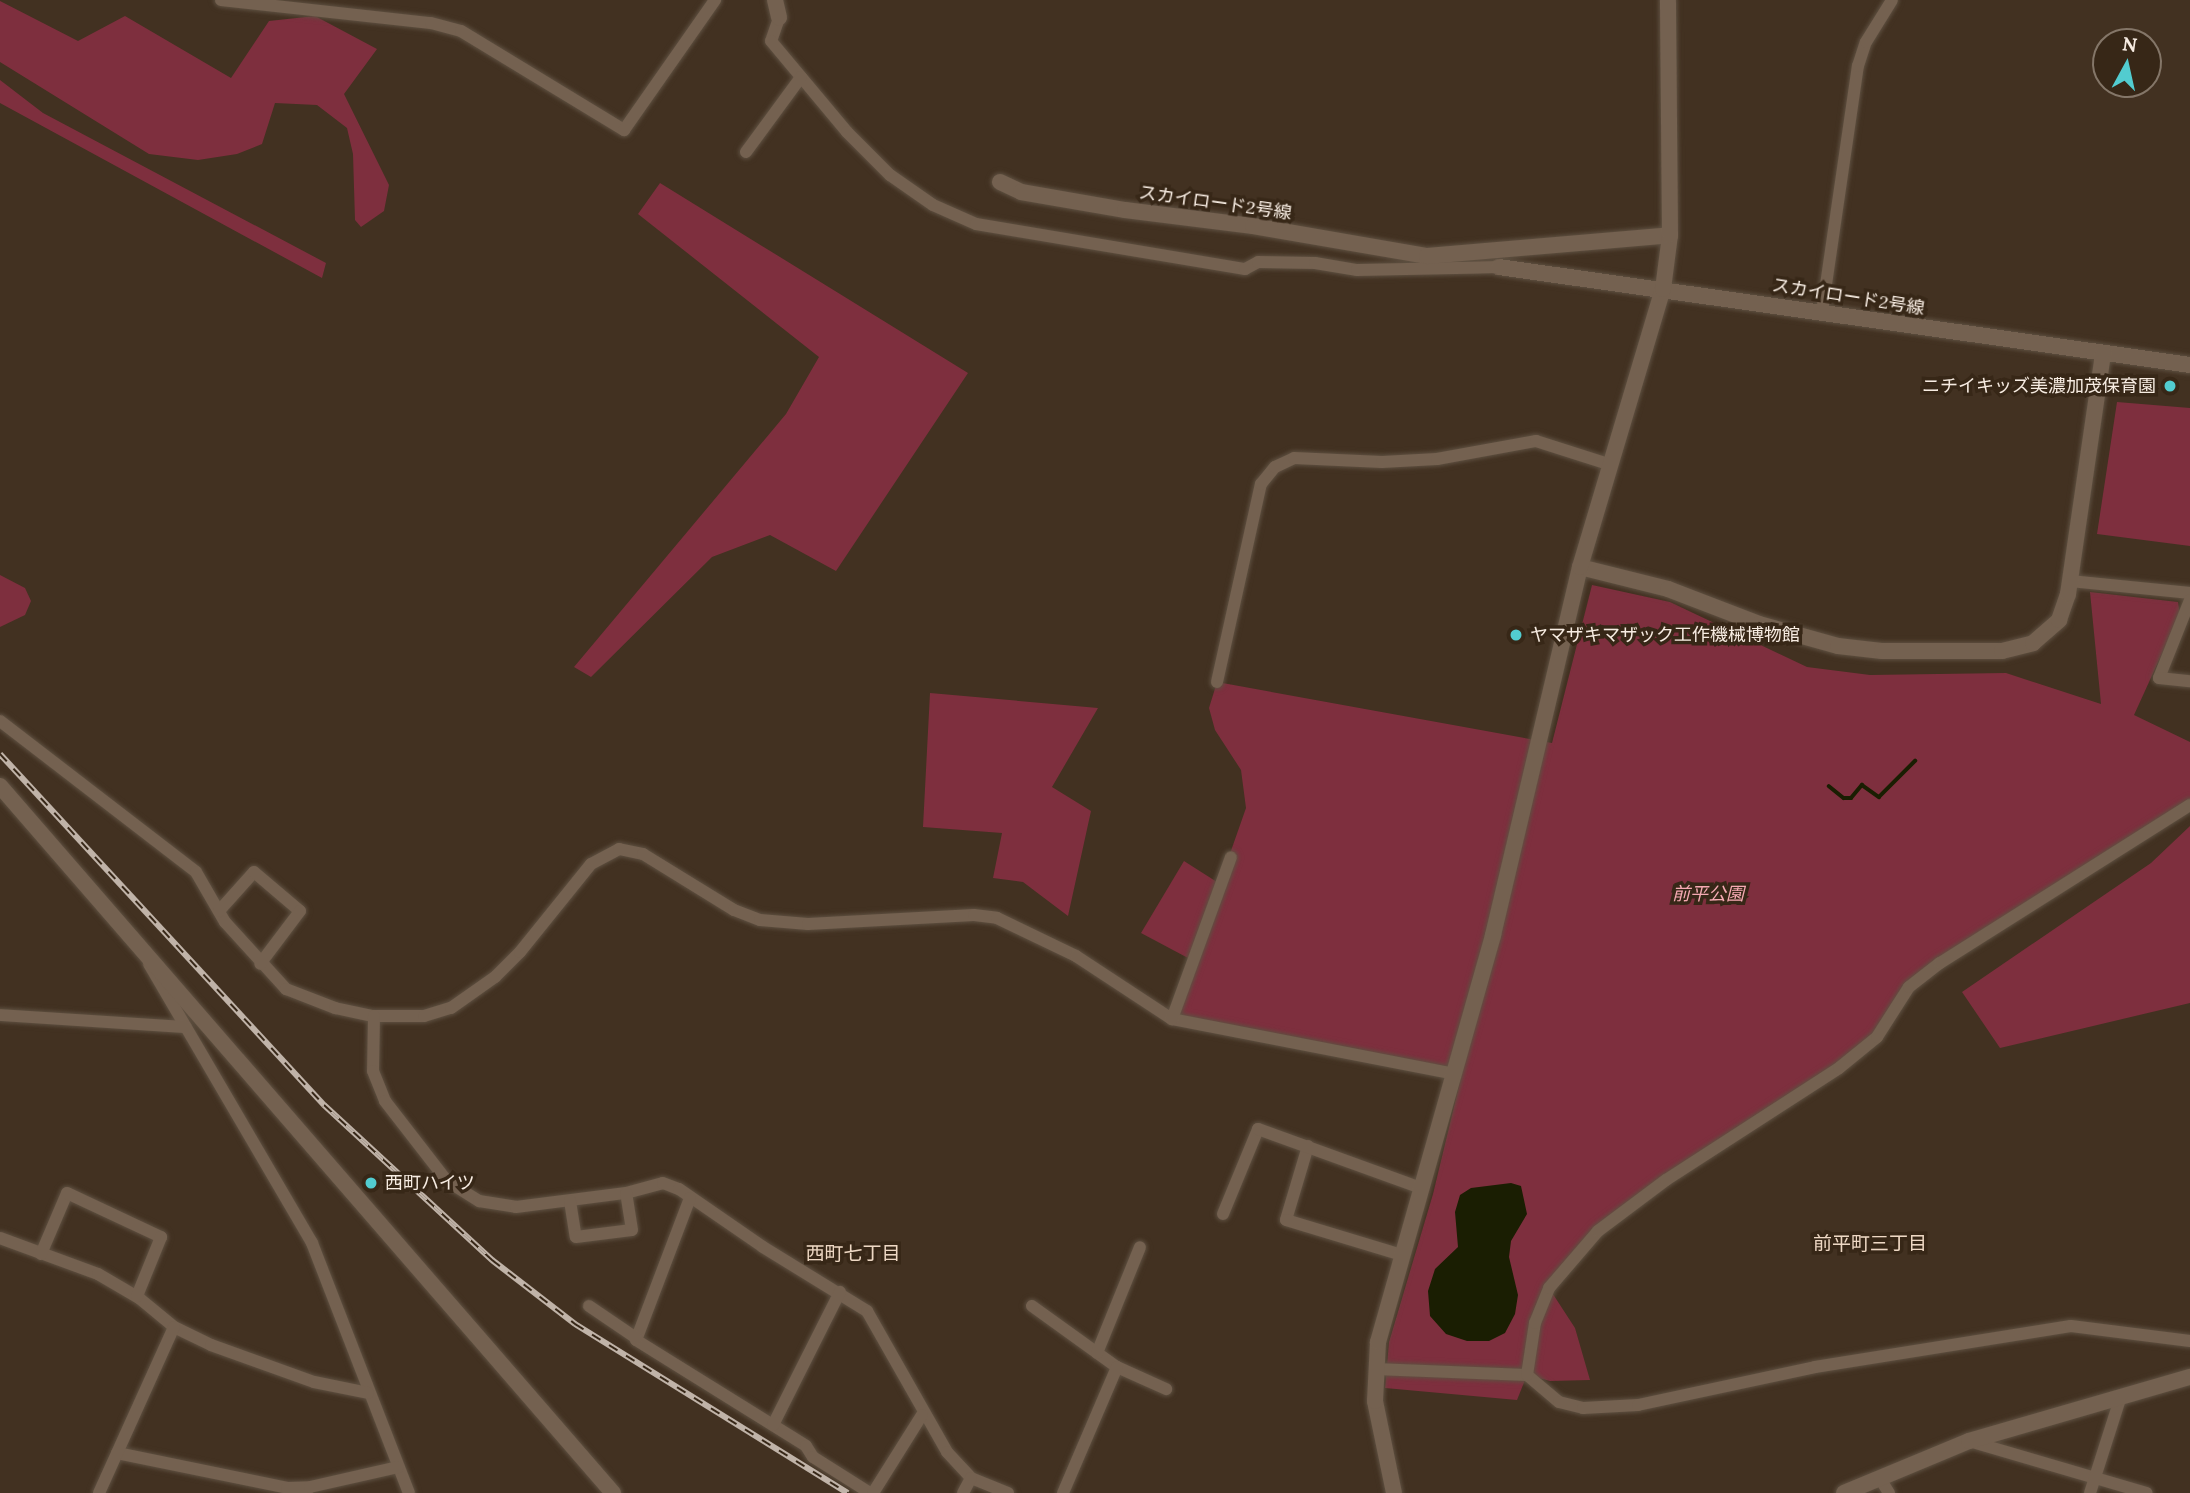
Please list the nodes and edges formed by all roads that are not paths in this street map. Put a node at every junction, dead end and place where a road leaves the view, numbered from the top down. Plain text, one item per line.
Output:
1 (221, 0) edge
2 (715, 0) edge
3 (775, 0) edge
4 (1668, 0) edge
5 (1892, 0) edge
6 (321, 6) edge
7 (779, 18) joint
8 (801, 77) junction
9 (746, 152) dead end
10 (1000, 182) dead end
11 (1670, 235) junction
12 (1499, 267) joint
13 (1663, 289) junction
14 (1822, 312) junction
15 (2103, 354) junction
16 (2190, 365) edge
17 (1611, 465) junction
18 (1580, 567) junction
19 (2070, 581) junction
20 (2190, 593) edge
21 (2190, 600) edge
22 (2190, 681) edge
23 (1217, 682) dead end
24 (0, 721) edge
25 (0, 786) edge
26 (2190, 805) edge
27 (1231, 857) dead end
28 (219, 911) junction
29 (135, 938) junction
30 (260, 964) junction
31 (0, 1014) edge
32 (374, 1016) junction
33 (1172, 1019) junction
34 (186, 1027) junction
35 (1454, 1073) junction
36 (1308, 1146) junction
37 (1421, 1188) junction
38 (626, 1193) junction
39 (690, 1198) junction
40 (570, 1201) junction
41 (1223, 1214) dead end
42 (0, 1238) edge
43 (1140, 1247) dead end
44 (41, 1254) junction
45 (1402, 1255) junction
46 (840, 1292) junction
47 (137, 1297) junction
48 (589, 1306) dead end
49 (1032, 1306) dead end
50 (174, 1327) junction
51 (636, 1338) junction
52 (2190, 1341) edge
53 (1097, 1353) junction
54 (1117, 1367) junction
55 (1375, 1369) junction
56 (1527, 1375) junction
57 (2190, 1377) edge
58 (1166, 1389) dead end
59 (368, 1393) junction
60 (2121, 1396) junction
61 (922, 1415) junction
62 (773, 1425) junction
63 (1969, 1441) junction
64 (117, 1453) junction
65 (398, 1467) junction
66 (1879, 1477) junction
67 (971, 1478) junction
68 (2094, 1478) junction
69 (99, 1493) edge
70 (409, 1493) edge
71 (613, 1493) edge
72 (872, 1493) edge
73 (964, 1493) edge
74 (1008, 1493) edge
75 (1063, 1493) edge
76 (1394, 1493) edge
77 (1844, 1493) edge
78 (1889, 1493) edge
79 (2090, 1493) edge
80 (2147, 1493) edge

1 - 6 street
2 - 6 street
3 - 7 street
4 - 11 street
5 - 14 street
7 - 8 street
8 - 9 street
8 - 12 street
10 - 11 street, スカイロード2号線
11 - 13 street
12 - 13 street, スカイロード2号線
13 - 14 street, スカイロード2号線
13 - 17 street
14 - 15 street, スカイロード2号線
15 - 16 street, スカイロード2号線
15 - 19 street
17 - 18 street
17 - 23 street
18 - 19 street
18 - 35 street
19 - 20 street
21 - 22 street
24 - 28 street
25 - 29 street
26 - 56 street
27 - 33 street
28 - 30 street
28 - 30 street
29 - 34 street
29 - 71 street
30 - 32 street
31 - 34 street
32 - 33 street
32 - 40 street
33 - 35 street
34 - 59 street
35 - 37 street
36 - 37 street
36 - 41 street
36 - 45 street
37 - 45 street
38 - 39 street
38 - 40 street
38 - 40 street
39 - 46 street
39 - 51 street
42 - 44 street
43 - 53 street
44 - 47 street
44 - 47 street
45 - 55 street
46 - 61 street
46 - 62 street
47 - 50 street
48 - 51 street
49 - 53 street
50 - 59 street
50 - 64 street
51 - 62 street
52 - 56 street
53 - 54 street
54 - 58 street
54 - 75 street
55 - 56 street
55 - 76 street
57 - 60 street
59 - 65 street
60 - 63 street
60 - 68 street
61 - 67 street
61 - 72 street
62 - 72 street
63 - 66 street
63 - 68 street
64 - 65 street
64 - 69 street
65 - 70 street
66 - 77 street
66 - 78 street
67 - 73 street
67 - 74 street
68 - 79 street
68 - 80 street

